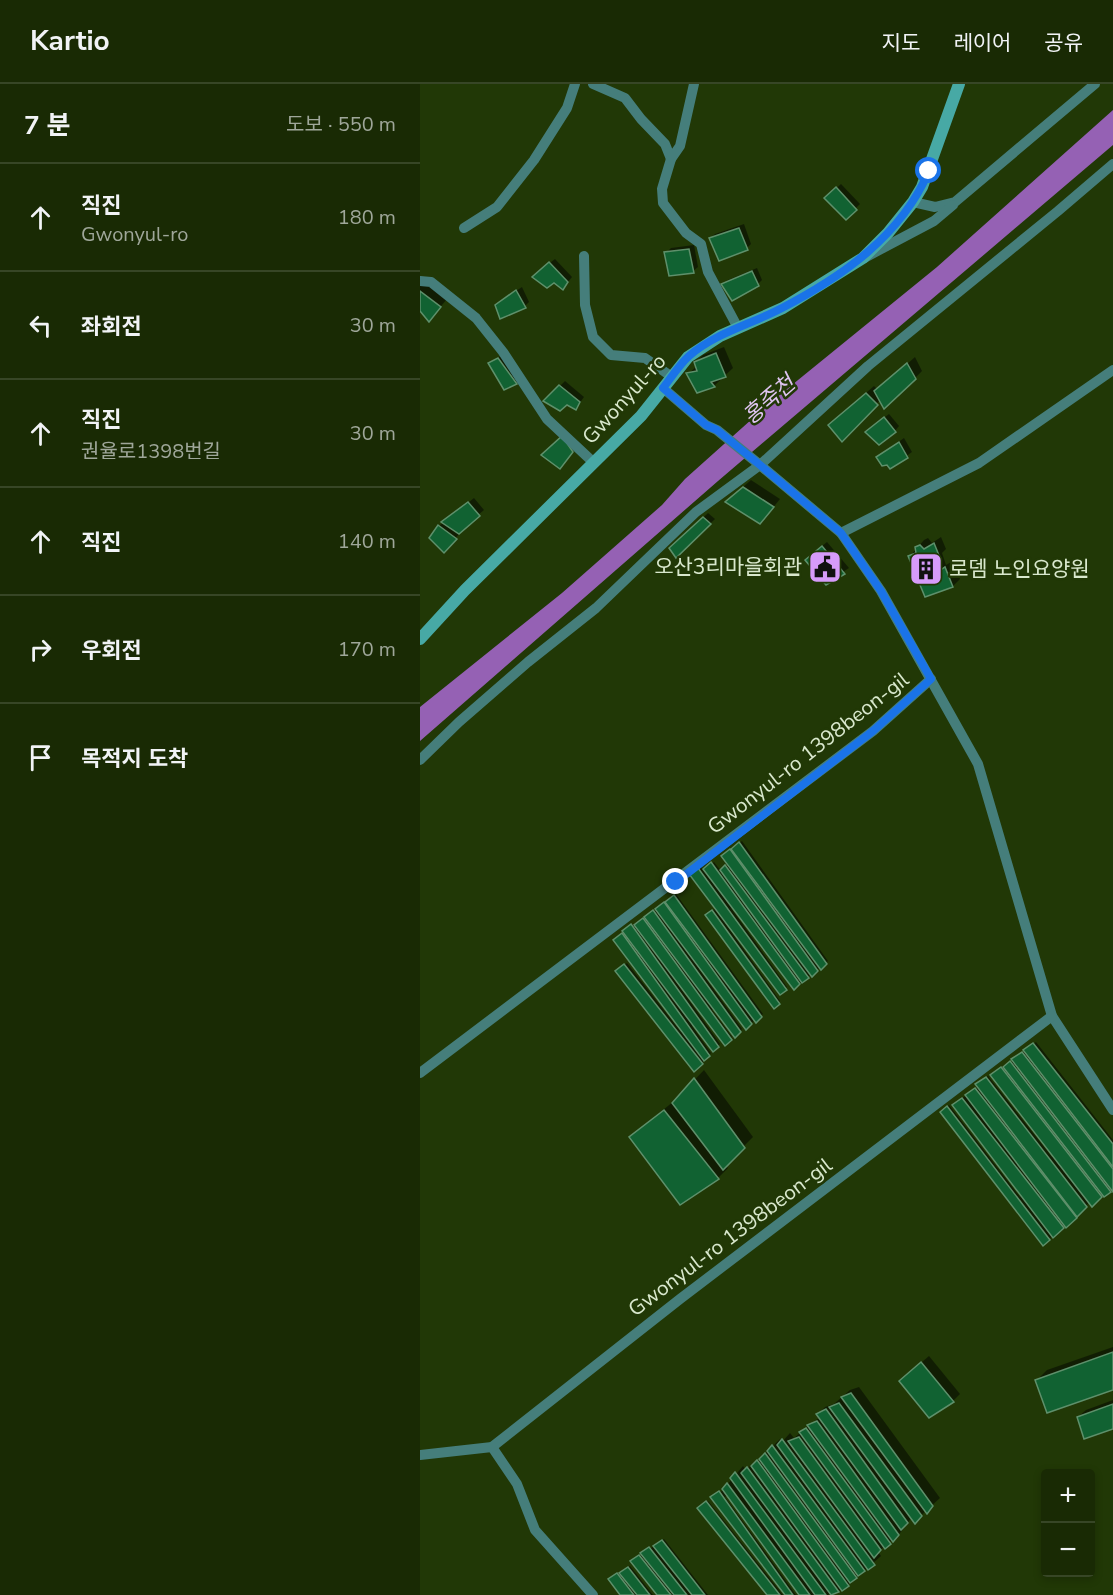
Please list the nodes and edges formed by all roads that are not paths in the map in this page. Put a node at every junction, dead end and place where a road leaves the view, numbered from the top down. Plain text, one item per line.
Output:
1 (576, 84) edge
2 (593, 84) edge
3 (694, 84) edge
4 (959, 84) edge
5 (1095, 84) edge
6 (671, 159) junction
7 (1113, 164) edge
8 (913, 202) junction
9 (955, 202) junction
10 (464, 228) dead end
11 (584, 256) dead end
12 (863, 258) junction
13 (420, 281) edge
14 (738, 328) junction
15 (1113, 370) edge
16 (672, 377) junction
17 (663, 388) junction
18 (593, 462) junction
19 (760, 465) junction
20 (841, 533) junction
21 (420, 639) edge
22 (931, 679) junction
23 (420, 760) edge
24 (1052, 1016) junction
25 (420, 1073) edge
26 (1113, 1110) edge
27 (492, 1447) junction
28 (420, 1455) edge
29 (593, 1595) edge

1 - 10 street
2 - 6 street
3 - 6 street
4 - 8 main road, Gwonyul-ro
5 - 9 street
6 - 14 street
7 - 19 street
8 - 9 street
8 - 12 main road, Gwonyul-ro
9 - 12 street
11 - 16 street
12 - 14 main road, Gwonyul-ro
13 - 18 street
14 - 16 main road, Gwonyul-ro
15 - 20 street
16 - 17 main road, Gwonyul-ro
17 - 18 main road, Gwonyul-ro
17 - 19 street, Gwonyul-ro 1398beon-gil
18 - 21 main road, Gwonyul-ro
19 - 20 street, Gwonyul-ro 1398beon-gil
19 - 23 street
20 - 22 street, Gwonyul-ro 1398beon-gil
22 - 24 street, Gwonyul-ro 1398beon-gil
22 - 25 street, Gwonyul-ro 1398beon-gil
24 - 26 street, Gwonyul-ro 1398beon-gil
24 - 27 street, Gwonyul-ro 1398beon-gil
27 - 28 street
27 - 29 street

